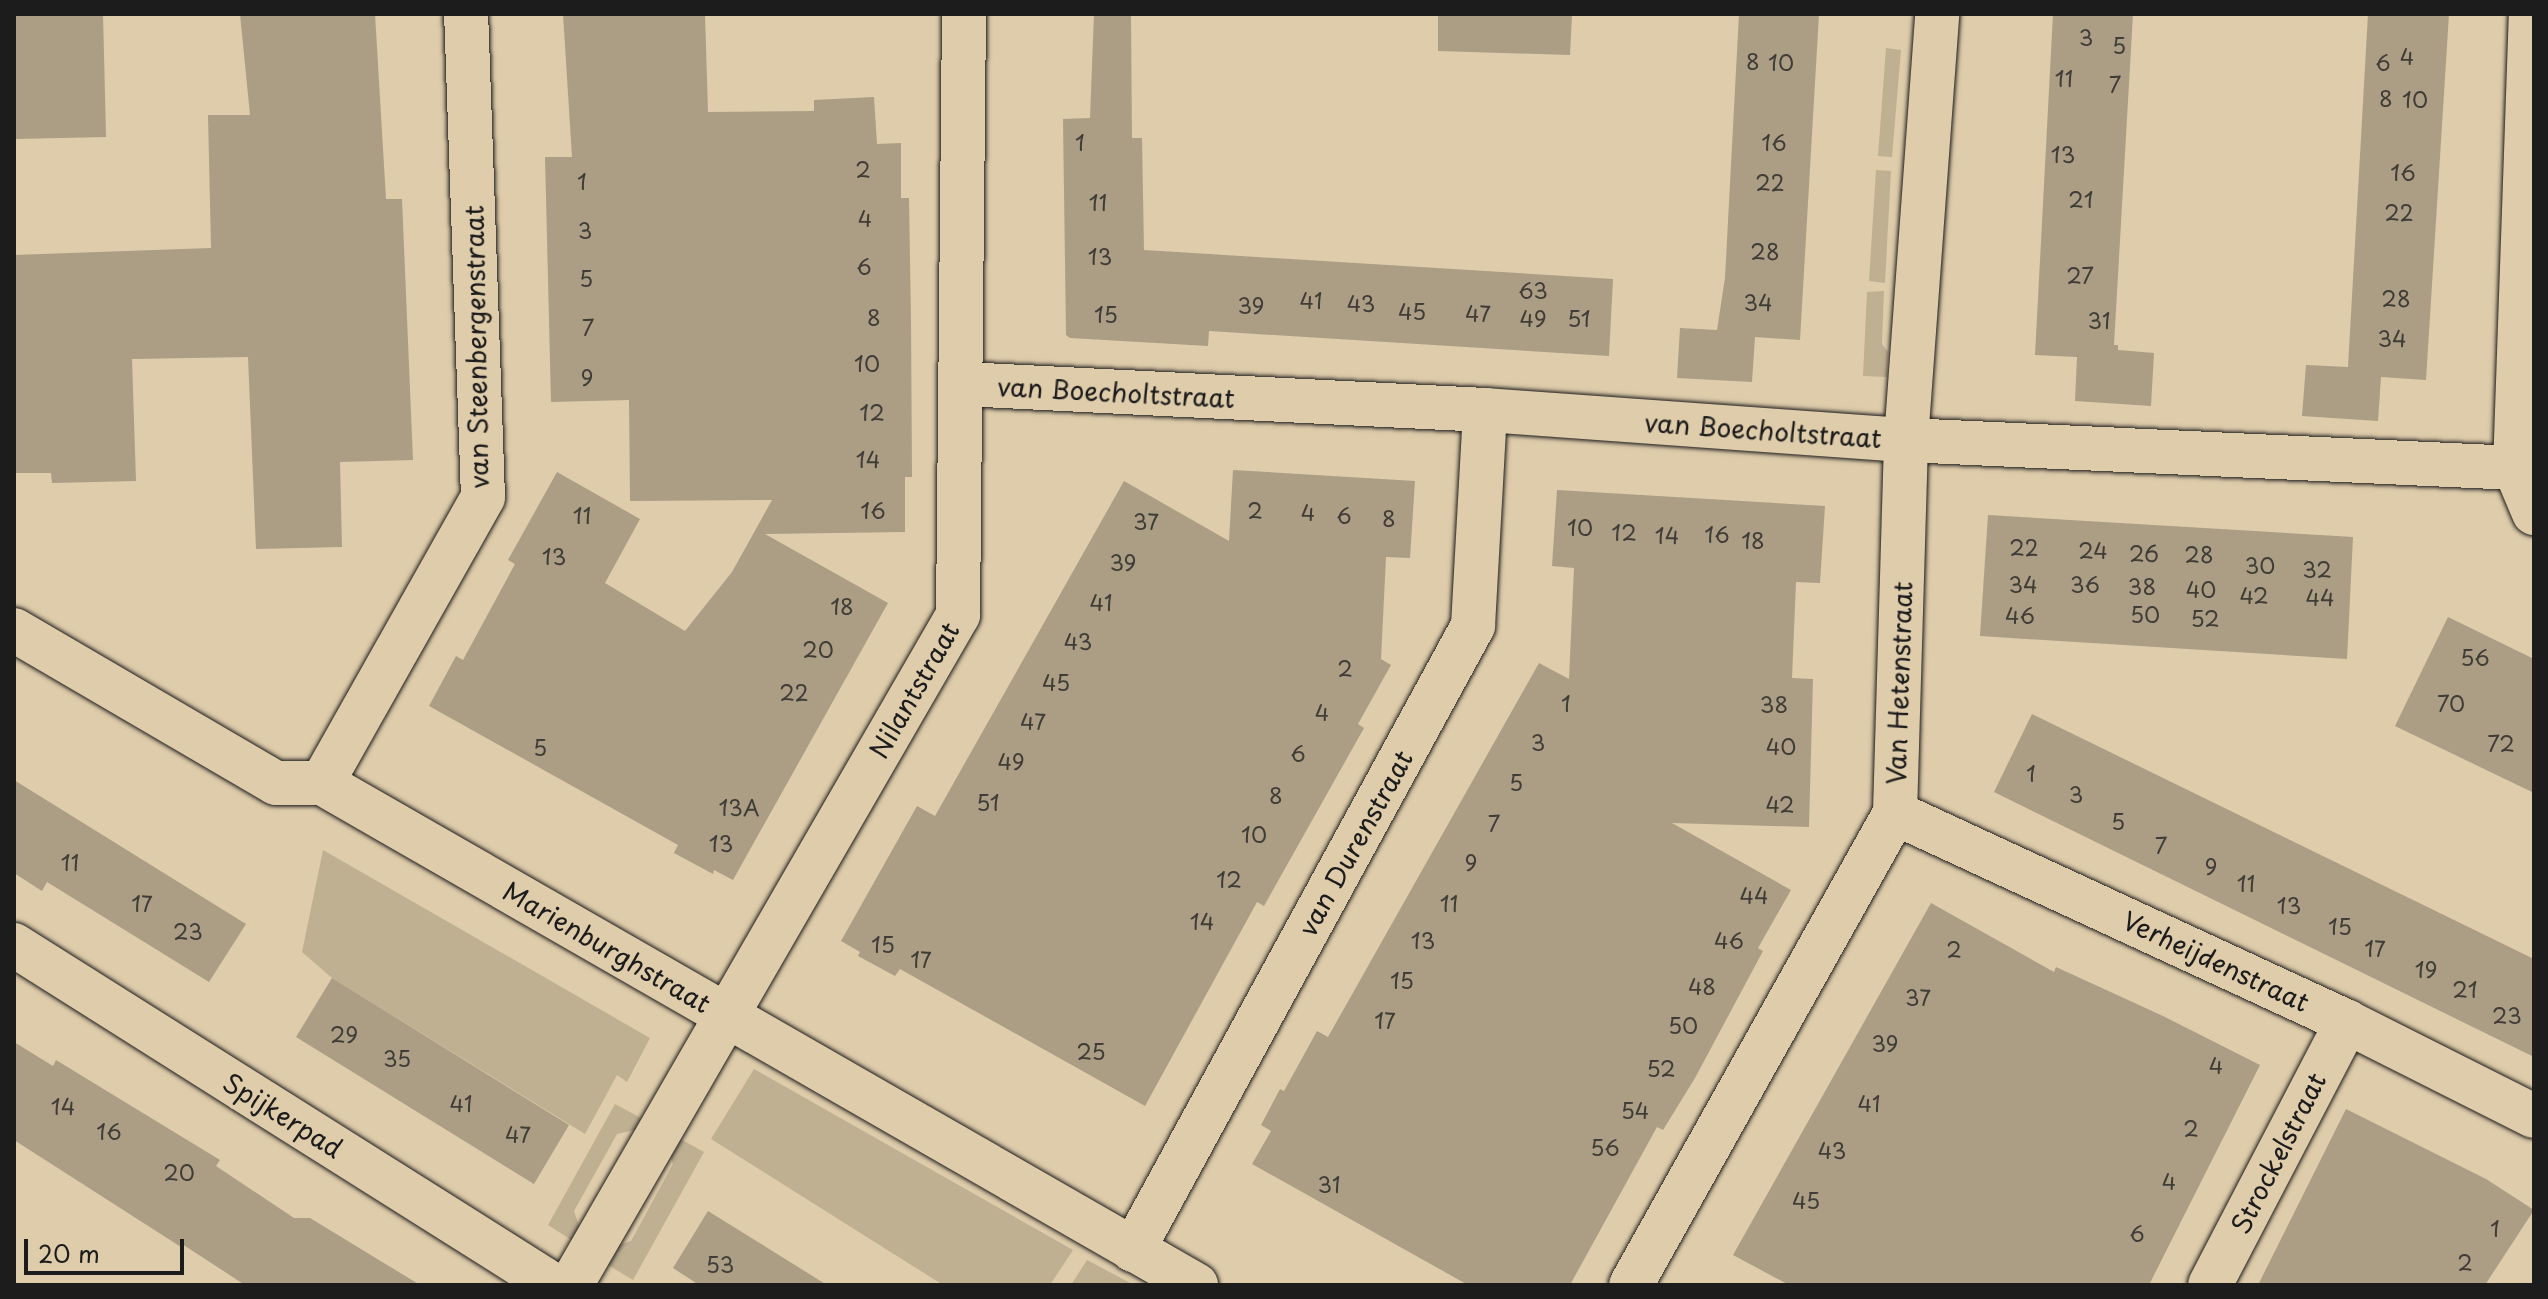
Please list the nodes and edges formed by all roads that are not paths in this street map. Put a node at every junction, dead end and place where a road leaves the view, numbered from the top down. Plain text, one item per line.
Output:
1 (466, 14) edge
2 (964, 14) edge
3 (1937, 14) edge
4 (2531, 14) edge
5 (963, 384) junction
6 (1485, 410) junction
7 (1906, 440) junction
8 (2515, 468) junction
9 (2534, 513) edge
10 (14, 630) edge
11 (322, 783) junction
12 (1895, 813) junction
13 (14, 945) edge
14 (725, 1015) junction
15 (2347, 1022) junction
16 (2534, 1116) edge
17 (1133, 1250) junction
18 (553, 1285) edge
19 (571, 1285) edge
20 (1196, 1285) edge
21 (1631, 1285) edge
22 (2210, 1285) edge

1 - 11 street, van Steenbergenstraat
2 - 5 street, Nilantstraat
3 - 7 street, Van Hetenstraat
4 - 8 street
5 - 6 street, van Boecholtstraat
5 - 14 street, Nilantstraat
6 - 7 street, van Boecholtstraat
6 - 17 street, van Durenstraat
7 - 8 street, van Boecholtstraat
7 - 12 street, Van Hetenstraat
8 - 9 street
10 - 11 street, Marienburghstraat
11 - 14 street, Marienburghstraat
12 - 15 street, Verheijdenstraat
12 - 21 street, Van Hetenstraat
13 - 18 street, Spijkerpad
14 - 17 street, Marienburghstraat
14 - 19 street, Nilantstraat
15 - 16 street, Verheijdenstraat
15 - 22 street, Strockelstraat
17 - 20 street, Marienburghstraat

